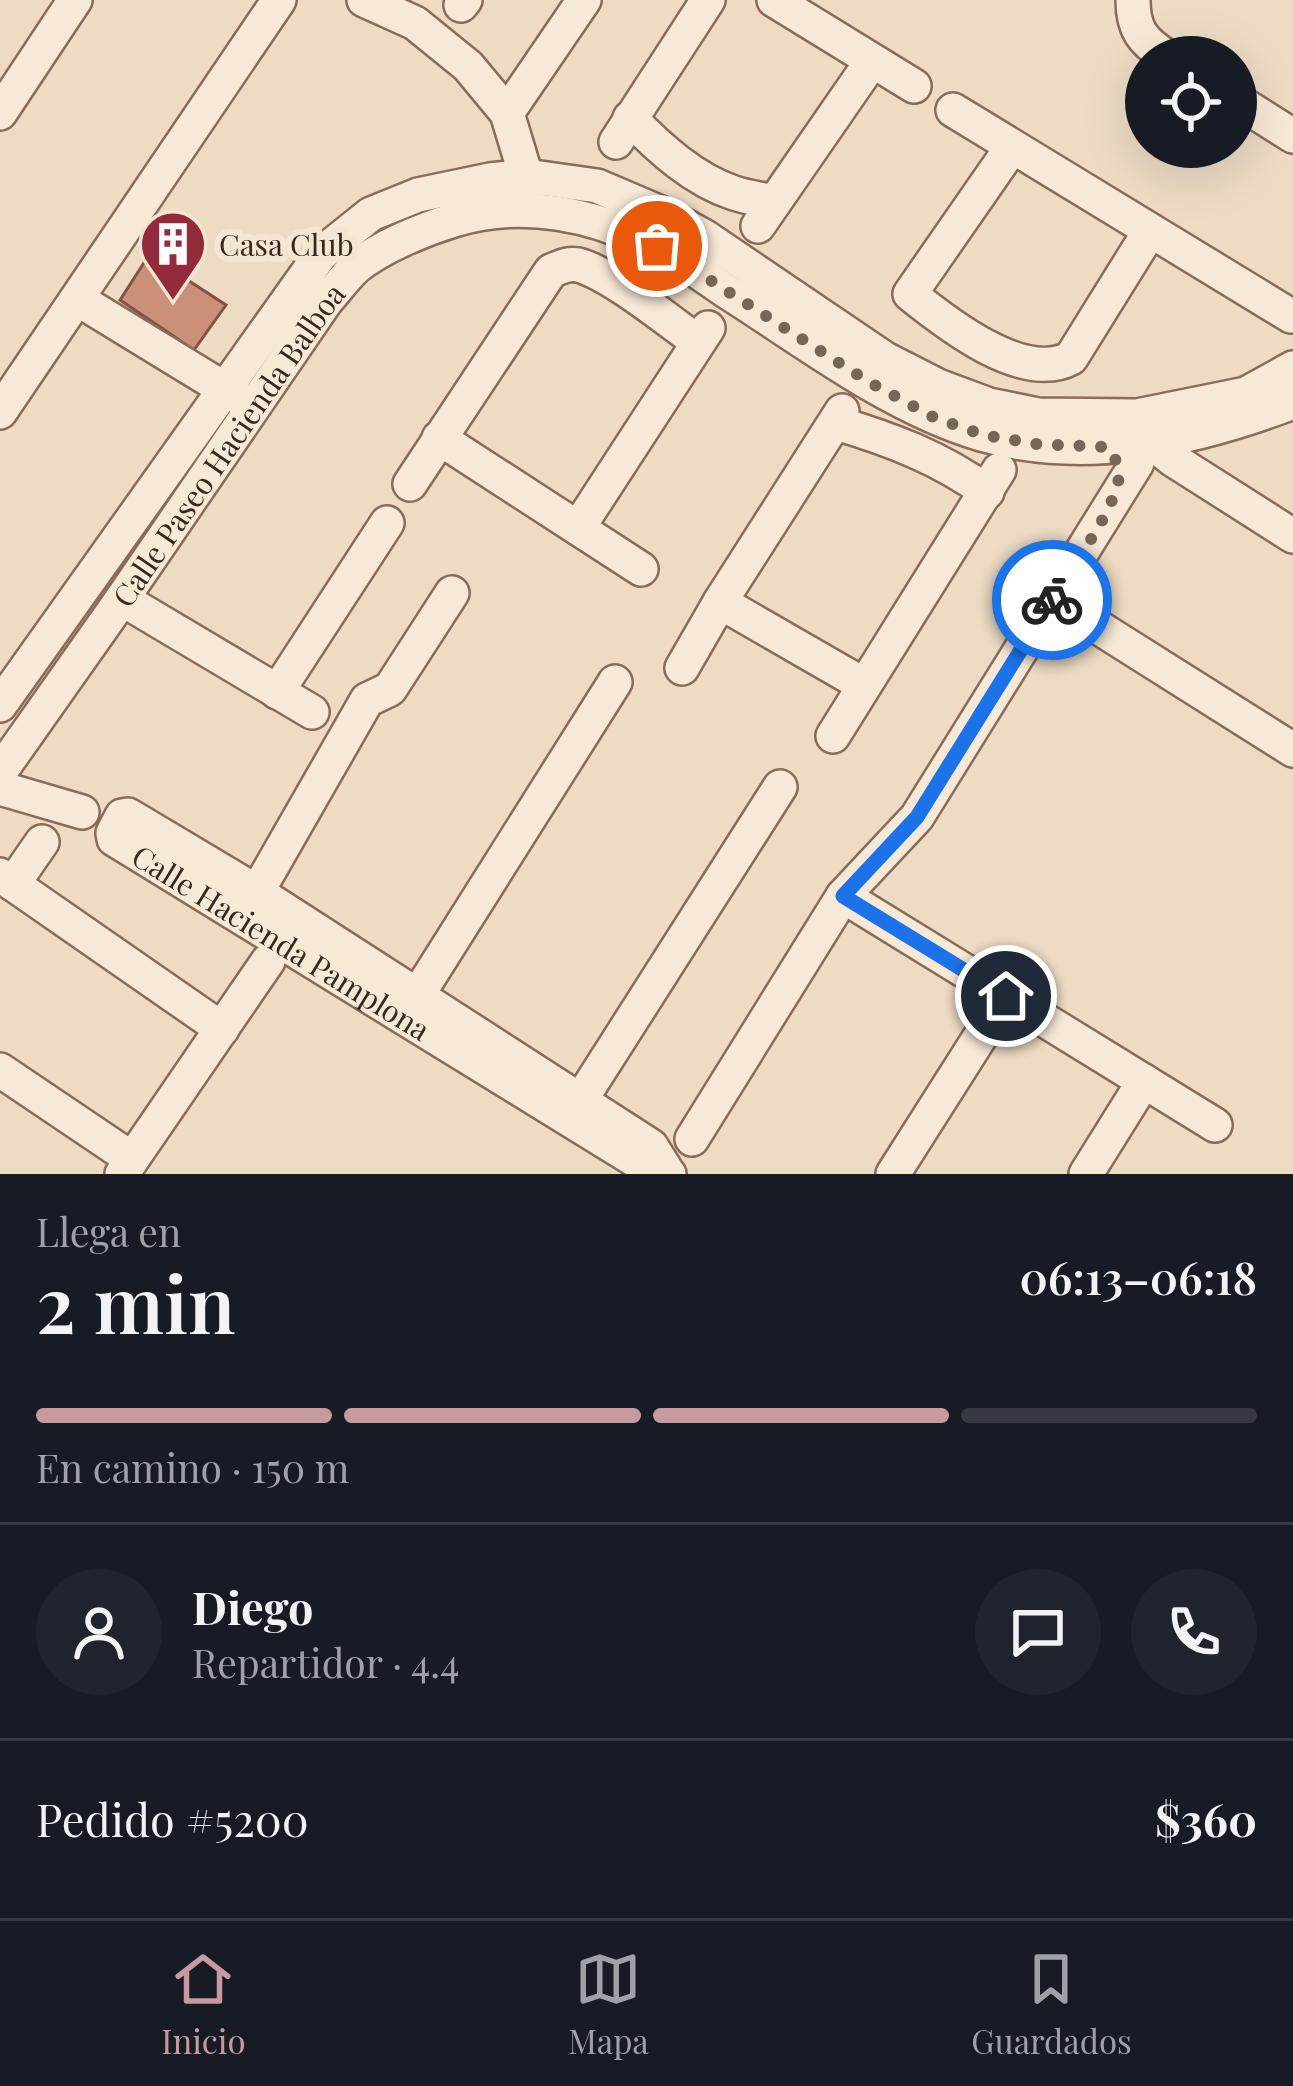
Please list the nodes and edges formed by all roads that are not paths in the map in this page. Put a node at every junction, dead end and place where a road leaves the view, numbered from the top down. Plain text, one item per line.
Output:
1 (75, 0) edge
2 (279, 0) edge
3 (364, 0) edge
4 (584, 0) edge
5 (708, 0) edge
6 (774, 0) edge
7 (1133, 0) edge
8 (1142, 36) edge
9 (872, 61) junction
10 (914, 86) dead end
11 (953, 110) dead end
12 (0, 113) edge
13 (507, 113) junction
14 (1257, 113) edge
15 (1293, 136) edge
16 (1012, 147) junction
17 (694, 173) junction
18 (525, 192) junction
19 (661, 231) junction
20 (1150, 231) junction
21 (628, 292) junction
22 (79, 300) junction
23 (1291, 316) edge
24 (973, 340) junction
25 (1293, 368) edge
26 (224, 388) junction
27 (936, 402) junction
28 (1293, 402) edge
29 (254, 407) junction
30 (0, 412) edge
31 (439, 438) junction
32 (1127, 446) junction
33 (913, 449) junction
34 (410, 484) dead end
35 (387, 523) dead end
36 (578, 528) junction
37 (1293, 536) edge
38 (640, 569) dead end
39 (452, 593) dead end
40 (1052, 598) junction
41 (122, 599) junction
42 (721, 602) junction
43 (682, 668) dead end
44 (615, 682) dead end
45 (864, 685) junction
46 (277, 692) junction
47 (0, 705) edge
48 (312, 712) dead end
49 (833, 736) dead end
50 (1293, 750) edge
51 (0, 772) edge
52 (780, 787) dead end
53 (0, 788) edge
54 (82, 812) dead end
55 (42, 842) dead end
56 (7, 880) edge
57 (257, 892) junction
58 (843, 896) junction
59 (268, 962) dead end
60 (1006, 996) junction
61 (416, 997) junction
62 (222, 1029) junction
63 (0, 1070) edge
64 (1144, 1081) junction
65 (580, 1101) junction
66 (1215, 1125) dead end
67 (692, 1139) dead end
68 (127, 1167) edge
69 (668, 1174) edge
70 (893, 1174) edge
71 (1086, 1174) edge

1 - 12 street
2 - 22 street
3 - 13 street
4 - 13 street
5 - 17 street
6 - 9 street
7 - 8 street
9 - 10 street
9 - 17 street
11 - 16 street
13 - 18 street
14 - 15 street
16 - 20 street
16 - 24 street
17 - 19 street
18 - 19 street
18 - 26 street, Calle Paseo Hacienda Balboa
18 - 29 street, Calle Paseo Hacienda Balboa
19 - 21 street
19 - 27 street
20 - 23 street
20 - 24 street
21 - 31 street
21 - 36 street
22 - 26 street
22 - 30 street
24 - 27 street
25 - 32 street
26 - 29 street
26 - 47 street, Calle Paseo Hacienda Balboa
27 - 32 street
27 - 33 street
28 - 32 street
29 - 41 street, Calle Paseo Hacienda Balboa
31 - 34 street
31 - 36 street
32 - 37 street
32 - 40 street
33 - 42 street
33 - 45 street
35 - 46 street
36 - 38 street
39 - 57 street
40 - 50 street
40 - 58 street
41 - 46 street
41 - 51 street, Calle Paseo Hacienda Balboa
42 - 43 street
42 - 45 street
44 - 61 street
45 - 49 street
46 - 48 street
52 - 65 street
53 - 54 street
55 - 56 street
56 - 62 street
57 - 61 street, Calle Hacienda Pamplona
57 - 69 street, Calle Hacienda Pamplona
58 - 60 street
58 - 67 street
59 - 62 street
60 - 64 street
60 - 70 street
61 - 65 street, Calle Hacienda Pamplona
62 - 68 street
63 - 68 street
64 - 66 street
64 - 71 street
65 - 69 street, Calle Hacienda Pamplona

